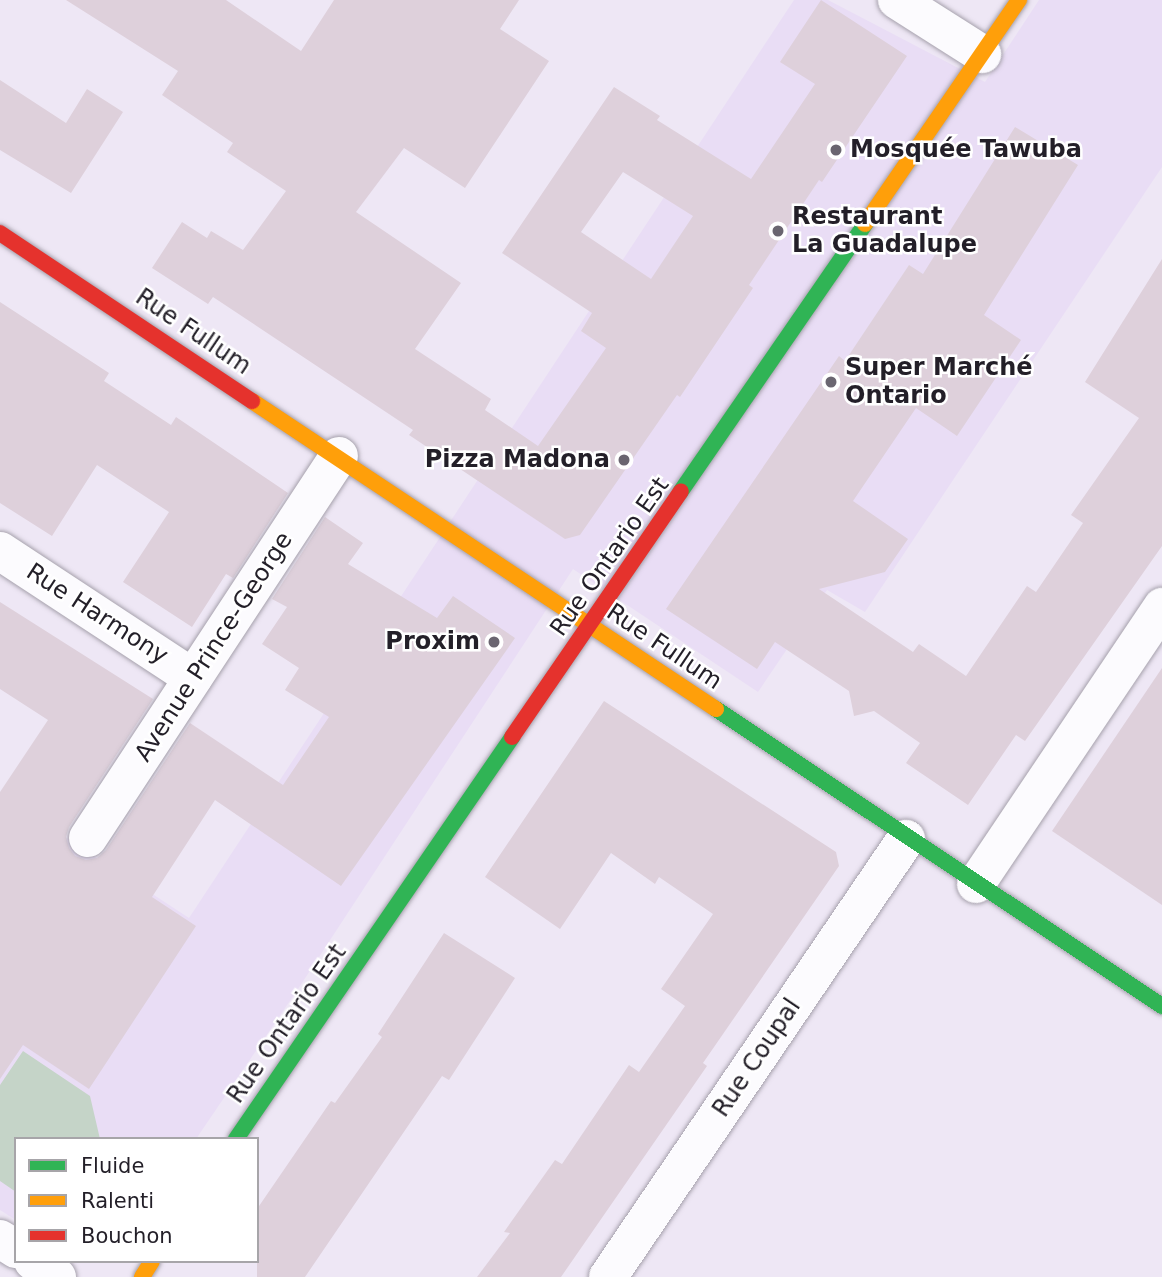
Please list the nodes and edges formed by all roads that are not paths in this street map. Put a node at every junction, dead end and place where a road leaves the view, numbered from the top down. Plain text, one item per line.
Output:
1 (897, 0) edge
2 (1020, 0) edge
3 (982, 54) junction
4 (0, 233) edge
5 (339, 456) junction
6 (0, 551) edge
7 (1162, 607) edge
8 (590, 625) junction
9 (194, 678) junction
10 (88, 838) dead end
11 (906, 839) junction
12 (976, 884) junction
13 (1162, 1006) edge
14 (237, 1137) edge
15 (36, 1263) edge
16 (57, 1277) edge
17 (608, 1277) edge

1 - 3 street
2 - 3 main road, Rue Ontario Est
3 - 8 main road, Rue Ontario Est
4 - 5 main road, Rue Fullum
5 - 8 main road, Rue Fullum
5 - 9 street, Avenue Prince-George
6 - 9 street, Rue Harmony
7 - 12 street
8 - 11 main road, Rue Fullum
8 - 14 main road, Rue Ontario Est
9 - 10 street, Avenue Prince-George
11 - 12 main road, Rue Fullum
11 - 17 street, Rue Coupal
12 - 13 main road, Rue Fullum
15 - 16 street

